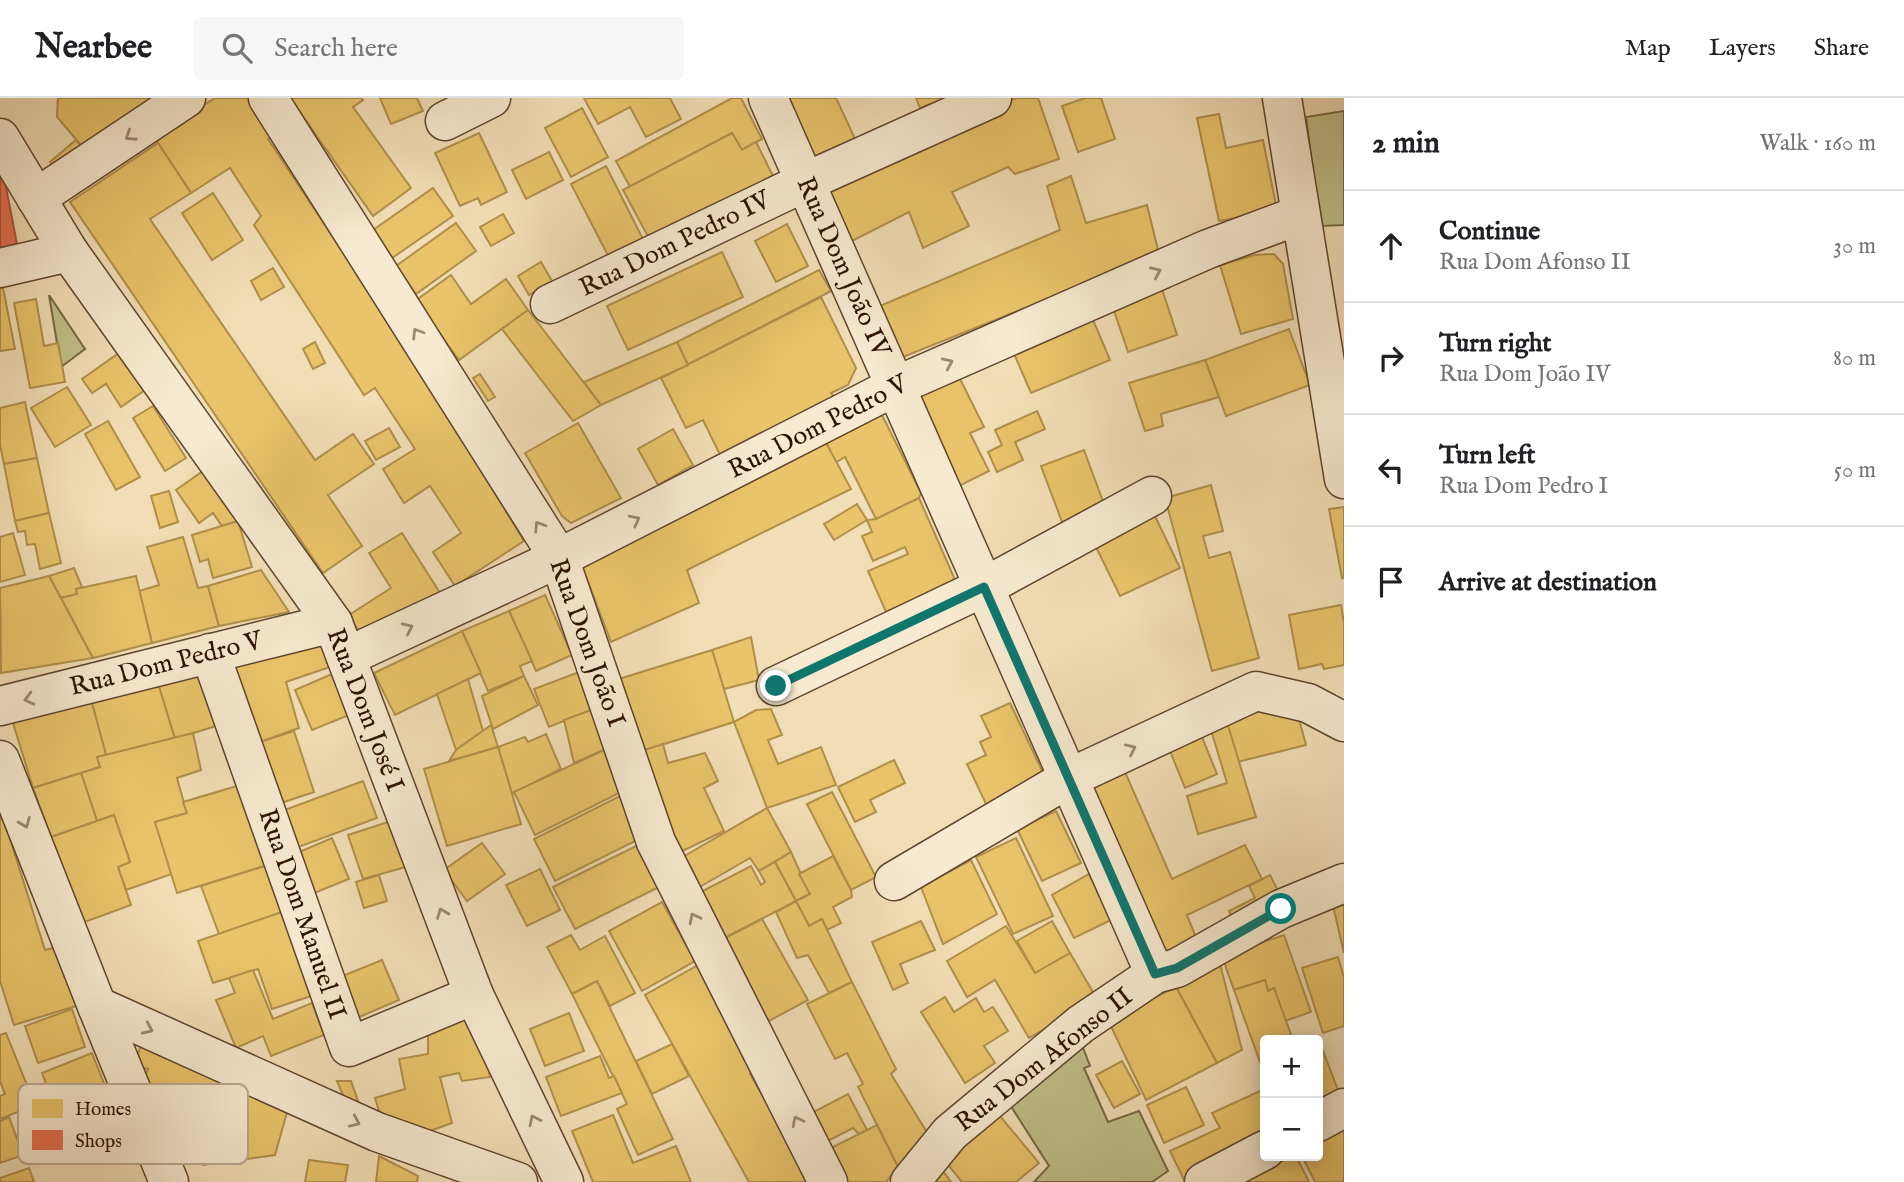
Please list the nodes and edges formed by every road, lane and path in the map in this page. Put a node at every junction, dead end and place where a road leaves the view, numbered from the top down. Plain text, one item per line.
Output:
1 (186, 98) edge
2 (268, 98) edge
3 (491, 98) edge
4 (768, 98) edge
5 (992, 98) edge
6 (1282, 98) edge
7 (445, 121) dead end
8 (1, 142) edge
9 (805, 182) junction
10 (36, 198) junction
11 (1300, 215) junction
12 (69, 252) junction
13 (0, 268) edge
14 (550, 304) dead end
15 (895, 386) junction
16 (1344, 479) edge
17 (1152, 496) dead end
18 (559, 558) junction
19 (984, 587) junction
20 (339, 640) junction
21 (210, 653) junction
22 (776, 686) dead end
23 (0, 706) edge
24 (1344, 722) edge
25 (0, 760) edge
26 (1069, 778) junction
27 (894, 881) dead end
28 (1344, 883) edge
29 (1155, 974) junction
30 (474, 995) junction
31 (97, 1006) junction
32 (129, 1084) edge
33 (1344, 1108) edge
34 (1323, 1119) edge
35 (1260, 1153) edge
36 (162, 1164) edge
37 (169, 1182) edge
38 (518, 1182) edge
39 (564, 1182) edge
40 (828, 1182) edge
41 (910, 1182) edge
42 (1203, 1182) edge

1 -> 10 street
18 -> 2 street, Rua Dom João I
3 - 7 street
4 - 9 street, Rua Dom João IV
5 - 9 street, Rua Dom Pedro IV
6 - 11 street
8 - 10 street, Rua Dom José I
9 - 14 street, Rua Dom Pedro IV
9 - 15 street, Rua Dom João IV
10 - 12 street, Rua Dom José I
15 -> 11 street, Rua Dom Pedro V
11 - 16 street
12 - 13 street
12 - 20 street, Rua Dom José I
18 -> 15 street, Rua Dom Pedro V
15 - 19 street, Rua Dom João IV
17 - 19 street
20 -> 18 street, Rua Dom Pedro V
40 -> 18 street, Rua Dom João I
19 - 22 street
19 - 26 street, Rua Dom João IV
20 - 21 street, Rua Dom Pedro V
30 -> 20 street, Rua Dom José I
21 -> 23 street, Rua Dom Pedro V
21 - 30 street, Rua Dom Manuel II
26 -> 24 street
25 -> 31 street
26 - 27 street
26 - 29 street, Rua Dom João IV
28 - 29 street, Rua Dom Afonso II
29 - 41 street, Rua Dom Afonso II
39 -> 30 street, Rua Dom José I
31 - 32 street
31 -> 38 street
33 - 34 street
35 - 42 street
36 - 37 street

